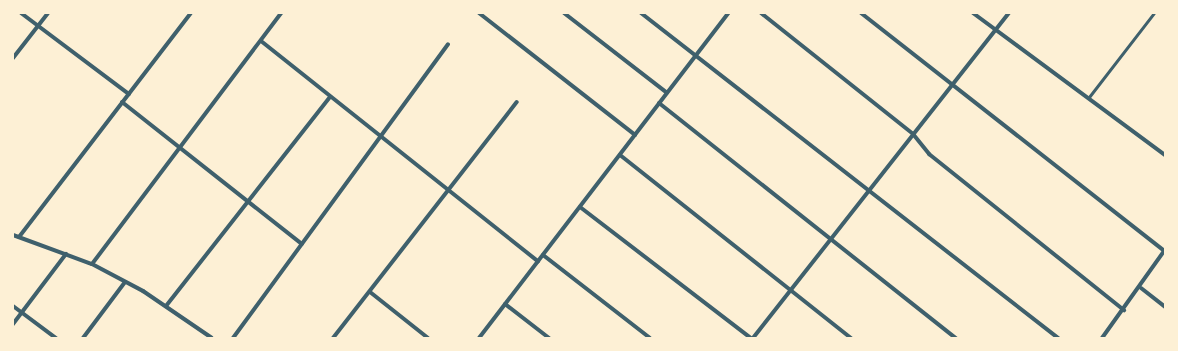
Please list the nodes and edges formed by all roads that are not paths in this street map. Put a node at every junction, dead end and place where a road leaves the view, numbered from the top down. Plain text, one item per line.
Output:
1 (21, 13) edge
2 (48, 13) edge
3 (191, 13) edge
4 (281, 13) edge
5 (479, 13) edge
6 (564, 13) edge
7 (641, 13) edge
8 (728, 13) edge
9 (761, 13) edge
10 (861, 13) edge
11 (973, 13) edge
12 (1009, 13) edge
13 (1154, 13) edge
14 (38, 26) junction
15 (995, 30) junction
16 (261, 41) junction
17 (448, 44) dead end
18 (695, 56) junction
19 (13, 58) edge
20 (953, 84) junction
21 (667, 92) junction
22 (130, 94) junction
23 (330, 97) junction
24 (1089, 97) junction
25 (122, 102) junction
26 (517, 102) dead end
27 (659, 103) junction
28 (913, 134) junction
29 (635, 135) junction
30 (381, 137) junction
31 (180, 148) junction
32 (620, 155) junction
33 (1165, 155) edge
34 (451, 189) junction
35 (870, 189) junction
36 (249, 200) junction
37 (580, 207) junction
38 (13, 235) edge
39 (19, 237) junction
40 (830, 239) junction
41 (302, 244) junction
42 (1164, 250) edge
43 (66, 254) junction
44 (543, 256) junction
45 (538, 261) junction
46 (92, 264) junction
47 (125, 282) junction
48 (1140, 288) junction
49 (791, 290) junction
50 (370, 292) junction
51 (505, 304) junction
52 (13, 306) edge
53 (166, 306) junction
54 (1165, 307) edge
55 (1124, 310) junction
56 (22, 312) junction
57 (13, 324) edge
58 (56, 338) edge
59 (83, 338) edge
60 (212, 338) edge
61 (233, 338) edge
62 (333, 338) edge
63 (428, 338) edge
64 (479, 338) edge
65 (549, 338) edge
66 (650, 338) edge
67 (752, 338) edge
68 (851, 338) edge
69 (956, 338) edge
70 (1058, 338) edge
71 (1102, 338) edge

1 - 14 street
2 - 14 street
3 - 22 street
4 - 16 street
5 - 29 street
6 - 21 street
7 - 18 street
8 - 18 street
9 - 28 street
10 - 20 street
11 - 15 street
12 - 15 street
13 - 24 lane
14 - 19 street
14 - 22 street
15 - 20 street
15 - 24 street
16 - 23 street
16 - 31 street
17 - 30 street
18 - 21 street
18 - 35 street
20 - 28 street
20 - 42 street
21 - 27 street
22 - 25 street
23 - 30 street
23 - 36 street
24 - 33 street
25 - 31 street
25 - 39 street
26 - 34 street
27 - 29 street
27 - 40 street
28 - 35 street
28 - 55 street
29 - 32 street
30 - 34 street
30 - 41 street
31 - 36 street
31 - 46 street
32 - 37 street
32 - 49 street
34 - 45 street
34 - 50 street
35 - 40 street
35 - 70 street
36 - 41 street
36 - 53 street
37 - 44 street
37 - 67 street
38 - 39 street
39 - 43 street
40 - 49 street
40 - 69 street
41 - 61 street
42 - 48 street
43 - 46 street
43 - 56 street
44 - 45 street
44 - 66 street
45 - 51 street
46 - 47 street
47 - 53 street
47 - 59 street
48 - 54 street
48 - 55 street
49 - 67 street
49 - 68 street
50 - 62 street
50 - 63 street
51 - 64 street
51 - 65 street
52 - 56 street
53 - 60 street
55 - 71 street
56 - 57 street
56 - 58 street

